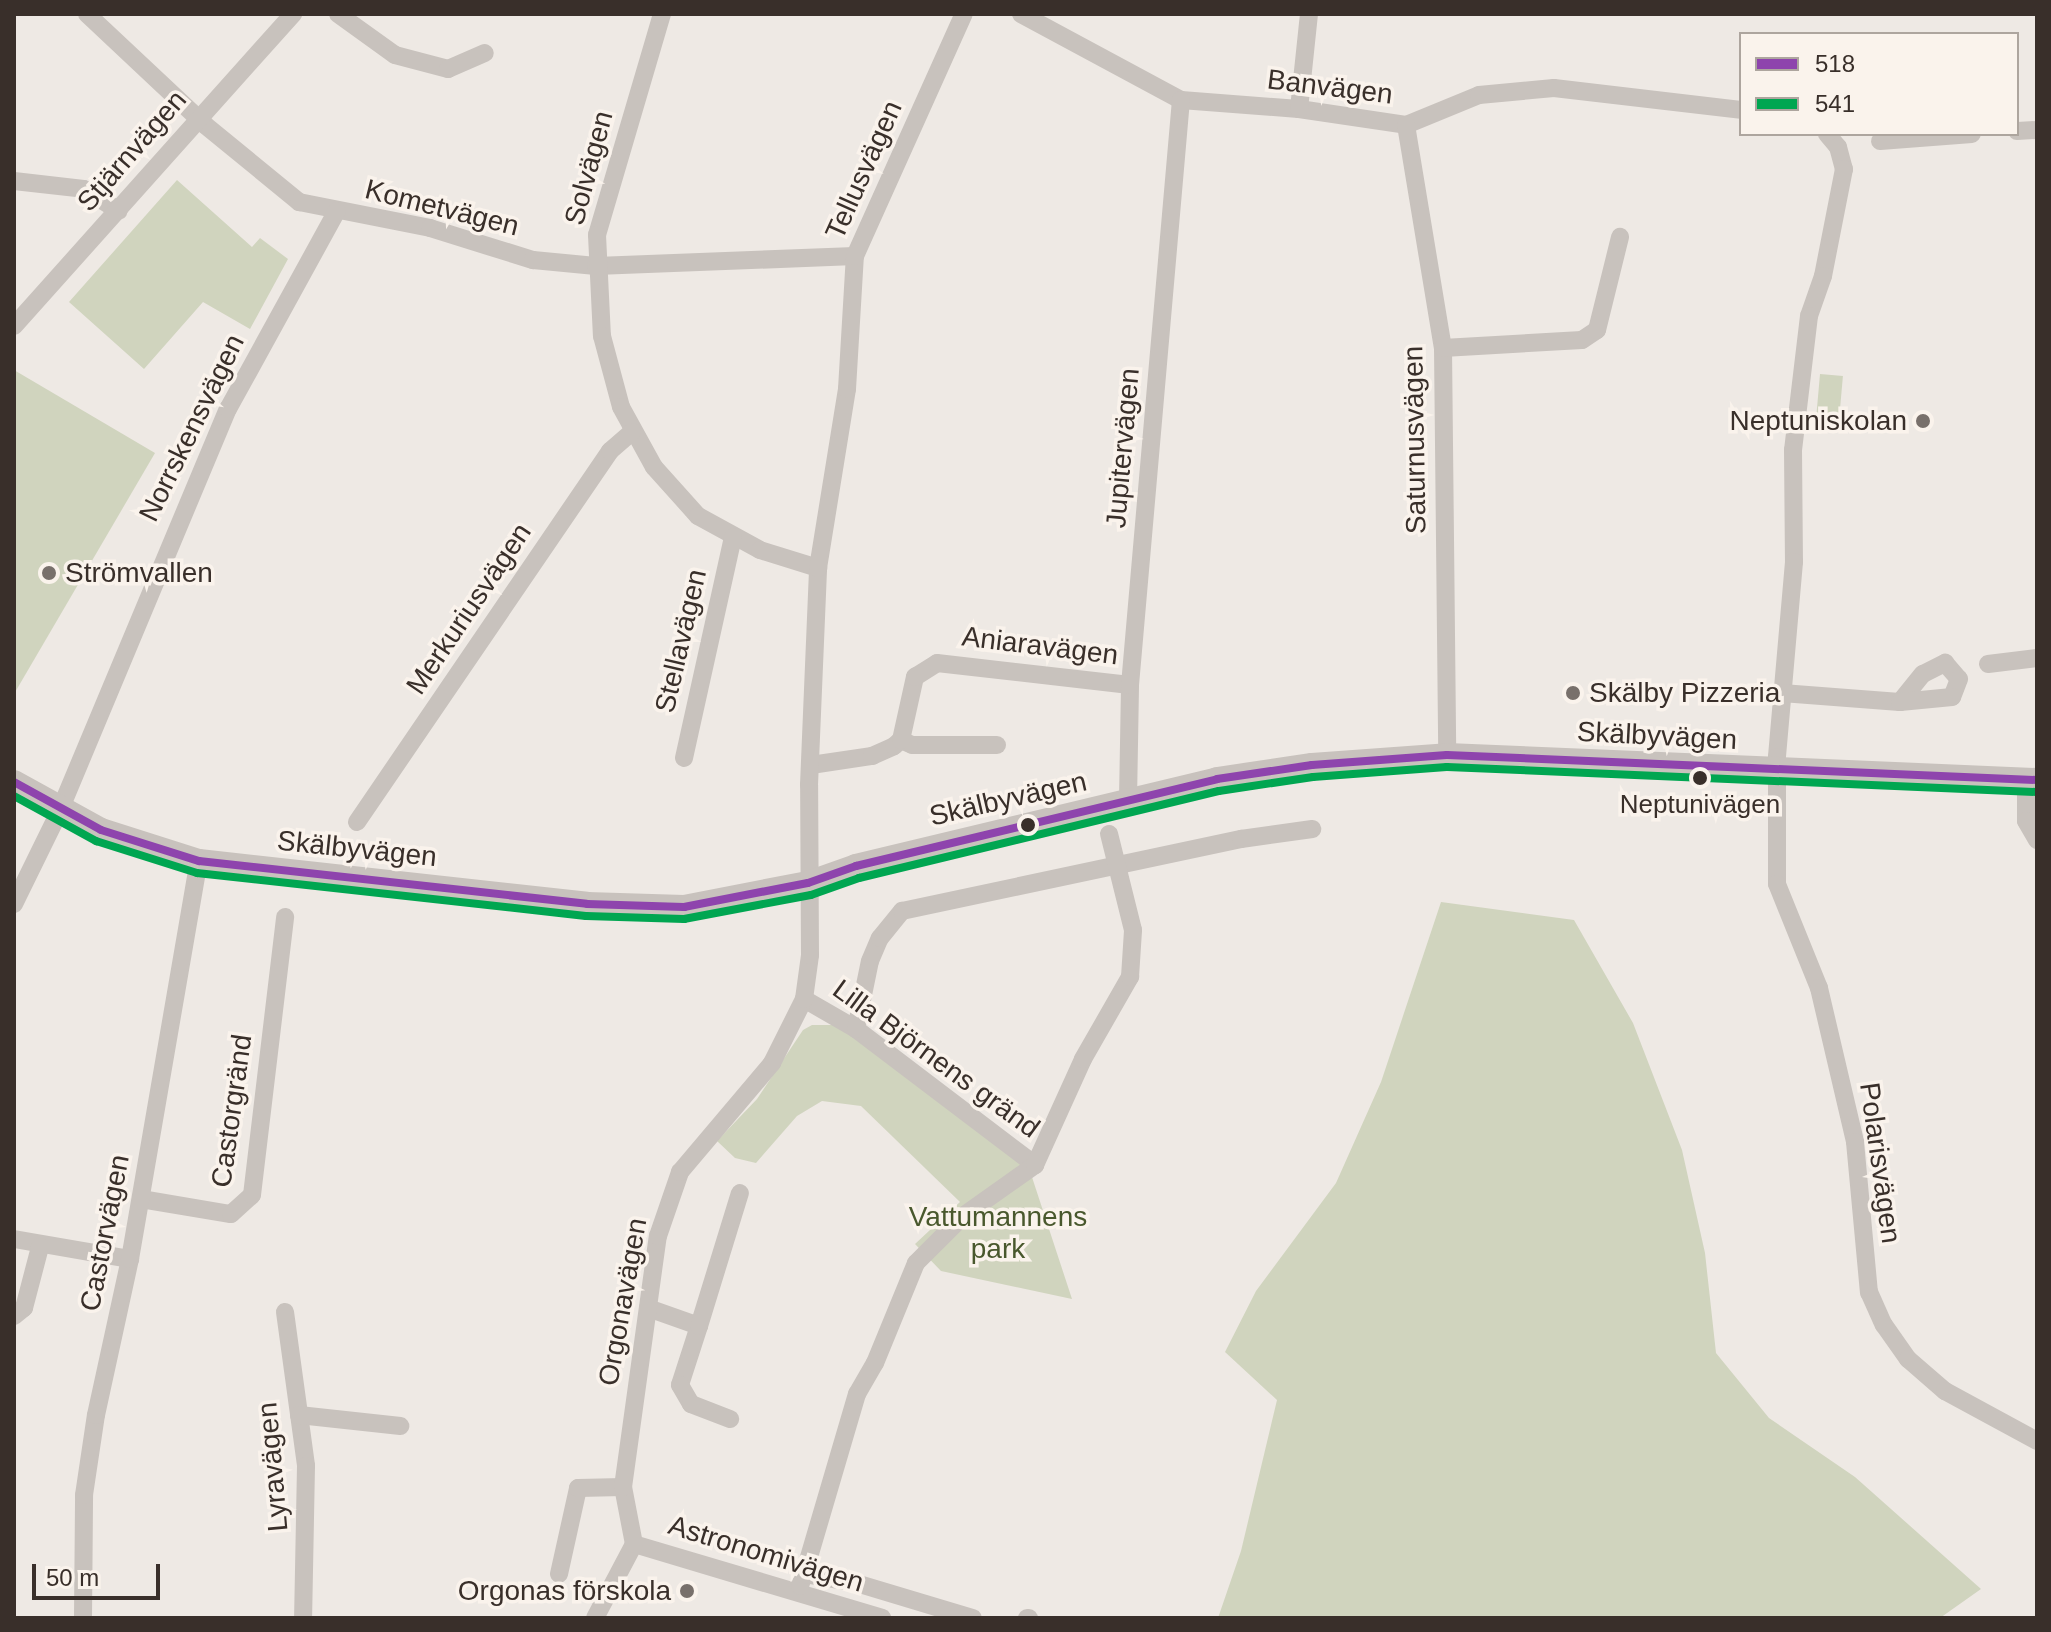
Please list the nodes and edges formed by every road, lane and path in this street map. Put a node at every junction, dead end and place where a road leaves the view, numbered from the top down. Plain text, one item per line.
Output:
1 (87, 14) edge
2 (293, 14) edge
3 (338, 14) edge
4 (662, 14) edge
5 (964, 14) edge
6 (1021, 14) edge
7 (1309, 14) edge
8 (485, 53) dead end
9 (1181, 100) junction
10 (1299, 109) junction
11 (1739, 110) edge
12 (198, 117) junction
13 (1406, 125) junction
14 (1829, 136) edge
15 (1946, 136) edge
16 (1880, 141) dead end
17 (14, 181) edge
18 (119, 211) junction
19 (337, 211) junction
20 (1620, 237) dead end
21 (855, 256) junction
22 (596, 266) junction
23 (14, 326) edge
24 (1443, 348) junction
25 (632, 432) junction
26 (733, 537) junction
27 (818, 568) junction
28 (2037, 658) edge
29 (1988, 664) dead end
30 (1130, 685) junction
31 (1782, 693) junction
32 (1900, 702) dead end
33 (901, 740) junction
34 (997, 745) dead end
35 (1447, 755) junction
36 (684, 758) dead end
37 (811, 765) junction
38 (1777, 772) junction
39 (2031, 780) edge
40 (14, 782) edge
41 (1128, 801) junction
42 (60, 810) junction
43 (357, 822) dead end
44 (1312, 829) dead end
45 (1109, 834) dead end
46 (2037, 840) edge
47 (199, 861) junction
48 (1120, 864) junction
49 (808, 883) junction
50 (14, 904) edge
51 (285, 917) dead end
52 (804, 999) junction
53 (856, 1029) junction
54 (1035, 1165) junction
55 (740, 1193) dead end
56 (141, 1199) junction
57 (14, 1239) edge
58 (40, 1247) junction
59 (130, 1259) junction
60 (648, 1308) junction
61 (285, 1312) dead end
62 (14, 1316) edge
63 (699, 1326) junction
64 (299, 1415) junction
65 (730, 1419) dead end
66 (400, 1426) dead end
67 (2037, 1441) edge
68 (623, 1487) junction
69 (634, 1544) junction
70 (559, 1574) dead end
71 (801, 1583) junction
72 (871, 1616) edge
73 (83, 1618) edge
74 (303, 1618) edge
75 (595, 1618) edge
76 (973, 1618) edge

1 - 12 street, Kometvägen
2 - 12 street, Stjärnvägen
3 - 8 street
4 - 22 street, Solvägen
5 - 21 street, Tellusvägen
6 - 9 street, Banvägen
7 - 10 street
9 - 10 street, Banvägen
9 - 30 street, Jupitervägen
10 - 13 street, Banvägen
11 - 13 street, Banvägen
12 - 18 street, Stjärnvägen
12 - 19 street, Kometvägen
13 - 24 street, Saturnusvägen
14 - 31 street
15 - 16 street
17 - 18 street
18 - 23 street, Stjärnvägen
19 - 22 street, Kometvägen
19 - 42 street, Norrskensvägen
20 - 24 street
21 - 22 street, Kometvägen
21 - 27 street, Tellusvägen
22 - 25 street, Solvägen
24 - 35 street, Saturnusvägen
25 - 26 street, Solvägen
25 - 43 street, Merkuriusvägen
26 - 27 street, Solvägen
26 - 36 street, Stellavägen
27 - 37 street, Tellusvägen
28 - 29 street
30 - 33 street, Aniaravägen
30 - 41 street, Jupitervägen
31 - 32 street
31 - 38 street
33 - 34 street
33 - 37 street
35 - 38 street, Skälbyvägen
35 - 41 street, Skälbyvägen
37 - 49 street, Tellusvägen
38 - 39 street, Skälbyvägen
38 - 67 street, Polarisvägen
39 - 46 street
40 - 42 street, Skälbyvägen
41 - 49 street, Skälbyvägen
42 - 47 street, Skälbyvägen
42 - 50 street, Norrskensvägen
44 - 48 street
45 - 48 street
47 - 49 street, Skälbyvägen
47 - 56 street, Castorvägen
48 - 53 street
48 - 54 street
49 - 52 street, Orgonavägen
51 - 56 street, Castorgränd
52 - 53 street, Lilla Björnens gränd
52 - 60 street, Orgonavägen
53 - 54 street, Lilla Björnens gränd
54 - 71 street
55 - 63 street
56 - 59 street, Castorvägen
57 - 58 street
58 - 59 street
58 - 62 street
59 - 73 street, Castorvägen
60 - 63 street
60 - 68 street, Orgonavägen
61 - 64 street, Lyravägen
63 - 65 street
64 - 66 street
64 - 74 street, Lyravägen
68 - 69 street, Orgonavägen
68 - 70 street
69 - 71 street, Astronomivägen
69 - 75 street
71 - 72 street, Astronomivägen
71 - 76 street

